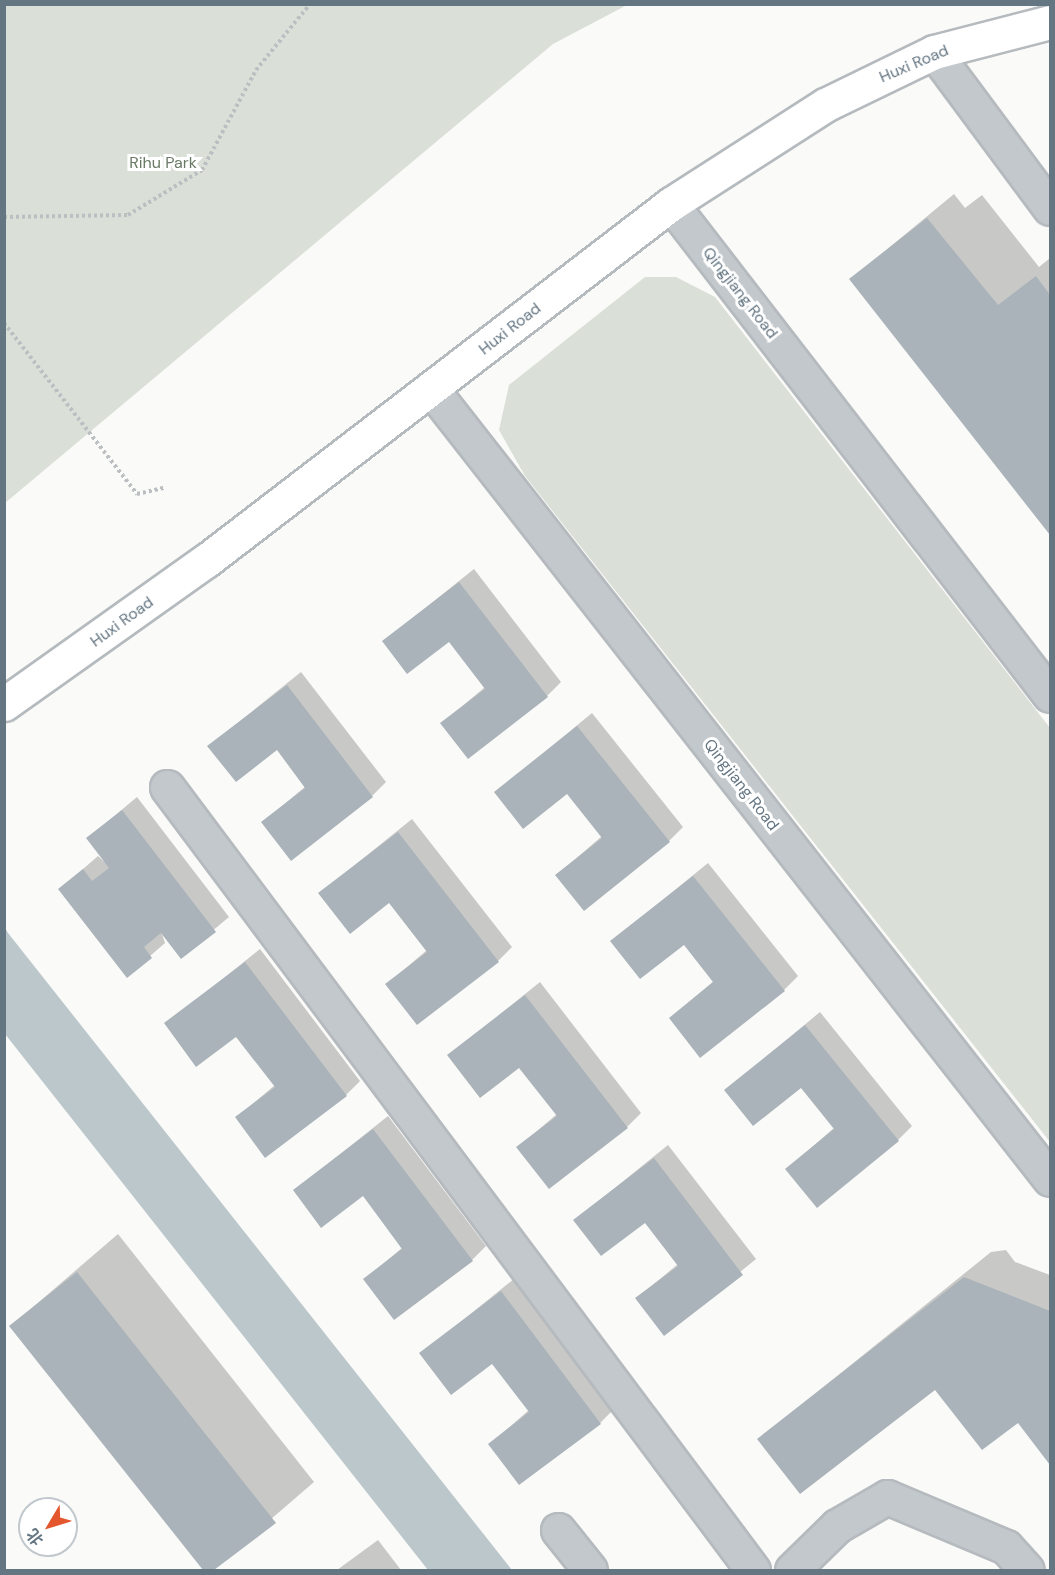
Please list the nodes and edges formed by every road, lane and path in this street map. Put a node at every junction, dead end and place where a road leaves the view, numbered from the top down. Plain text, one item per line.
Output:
1 (310, 4) edge
2 (1050, 22) edge
3 (934, 52) junction
4 (671, 204) junction
5 (1050, 208) edge
6 (4, 217) edge
7 (4, 324) edge
8 (432, 390) junction
9 (164, 488) dead end
10 (1050, 695) edge
11 (4, 704) edge
12 (167, 787) dead end
13 (1050, 1179) edge
14 (558, 1530) dead end
15 (590, 1570) edge
16 (753, 1570) edge
17 (792, 1570) edge
18 (1027, 1570) edge

1 - 6 path
2 - 3 main road, Huxi Road
3 - 4 main road, Huxi Road
3 - 5 street
4 - 8 main road, Huxi Road
4 - 10 street, Qingjiang Road
7 - 9 path
8 - 11 main road, Huxi Road
8 - 13 street, Qingjiang Road
12 - 16 street
14 - 15 street
17 - 18 street

